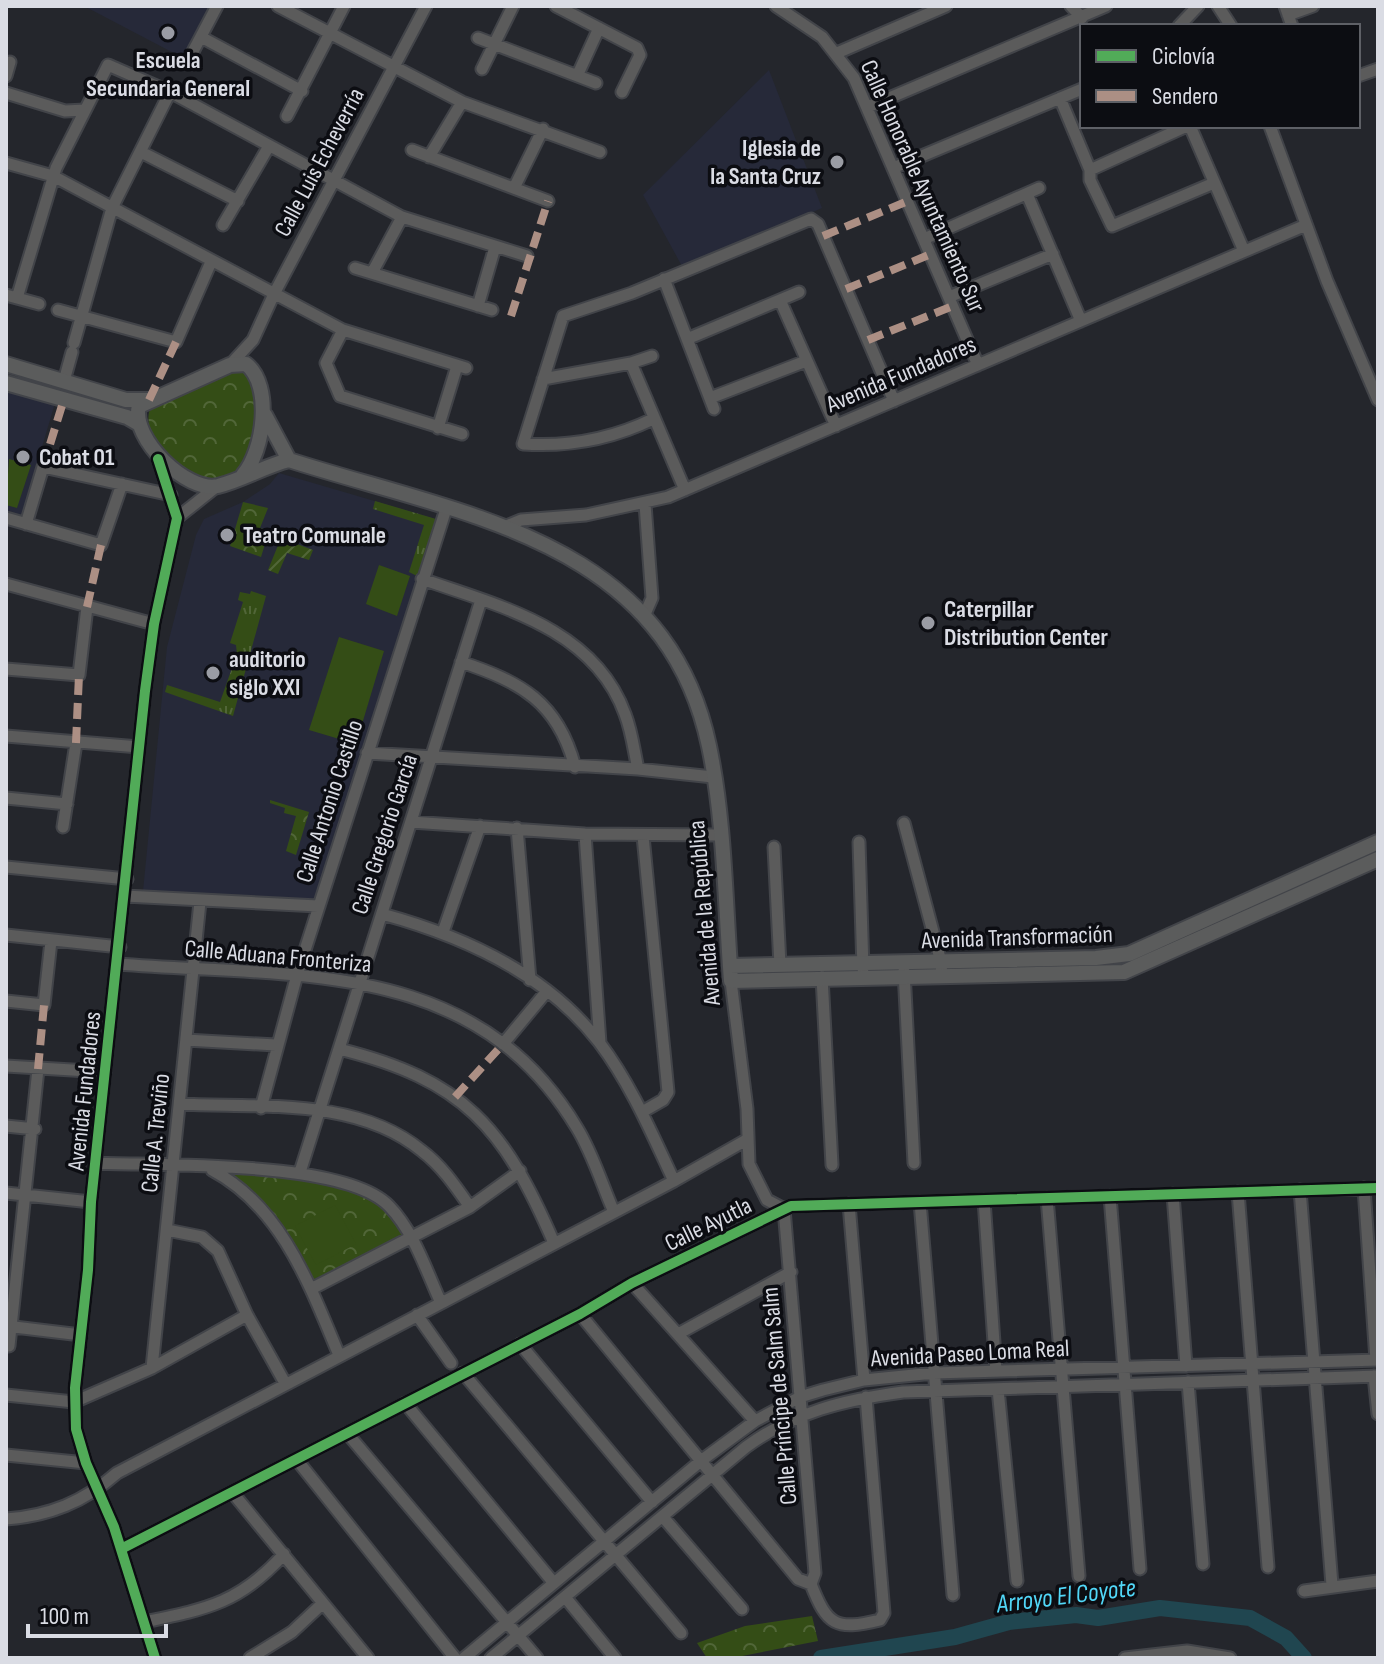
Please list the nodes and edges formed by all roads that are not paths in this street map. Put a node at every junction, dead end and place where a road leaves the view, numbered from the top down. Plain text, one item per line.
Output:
1 (217, 6) edge
2 (278, 6) edge
3 (344, 6) edge
4 (426, 6) edge
5 (513, 6) edge
6 (556, 6) edge
7 (946, 6) edge
8 (1071, 6) edge
9 (1106, 6) edge
10 (1198, 6) edge
11 (1218, 6) edge
12 (1313, 6) edge
13 (783, 7) edge
14 (1288, 16) edge
15 (1082, 18) junction
16 (1181, 24) edge
17 (1230, 24) edge
18 (599, 28) junction
19 (330, 34) junction
20 (201, 37) junction
21 (478, 38) dead end
22 (496, 45) junction
23 (837, 53) junction
24 (188, 61) dead end
25 (10, 62) dead end
26 (395, 68) junction
27 (482, 69) dead end
28 (578, 74) junction
29 (6, 76) edge
30 (596, 83) dead end
31 (1080, 90) edge
32 (302, 91) junction
33 (170, 92) junction
34 (622, 92) dead end
35 (6, 93) edge
36 (1060, 98) junction
37 (462, 102) junction
38 (868, 107) junction
39 (85, 110) junction
40 (287, 116) dead end
41 (1184, 128) edge
42 (1189, 128) edge
43 (1271, 128) edge
44 (543, 129) junction
45 (269, 146) junction
46 (412, 150) dead end
47 (141, 152) junction
48 (600, 152) dead end
49 (429, 157) junction
50 (6, 163) edge
51 (893, 168) junction
52 (1090, 170) junction
53 (53, 176) junction
54 (334, 179) junction
55 (1214, 183) junction
56 (514, 188) junction
57 (1039, 188) dead end
58 (1027, 194) junction
59 (238, 201) junction
60 (548, 201) dead end
61 (112, 208) junction
62 (402, 217) junction
63 (223, 225) dead end
64 (1306, 225) junction
65 (924, 239) junction
66 (495, 247) junction
67 (1244, 251) junction
68 (1053, 254) junction
69 (527, 256) dead end
70 (211, 262) junction
71 (355, 268) dead end
72 (372, 273) junction
73 (664, 279) junction
74 (799, 292) dead end
75 (274, 294) junction
76 (12, 296) edge
77 (949, 297) junction
78 (780, 300) junction
79 (39, 304) dead end
80 (478, 306) junction
81 (58, 310) dead end
82 (492, 310) dead end
83 (80, 316) junction
84 (1081, 321) junction
85 (343, 330) junction
86 (687, 339) junction
87 (253, 340) junction
88 (652, 356) dead end
89 (806, 361) junction
90 (631, 363) junction
91 (6, 364) edge
92 (230, 365) junction
93 (978, 365) junction
94 (252, 370) junction
95 (543, 379) junction
96 (64, 381) junction
97 (6, 383) edge
98 (110, 395) junction
99 (149, 400) junction
100 (1378, 400) edge
101 (894, 401) junction
102 (105, 410) junction
103 (265, 415) junction
104 (653, 419) junction
105 (139, 424) junction
106 (836, 426) junction
107 (438, 428) junction
108 (462, 434) dead end
109 (158, 459) junction
110 (289, 460) junction
111 (243, 475) junction
112 (122, 484) junction
113 (216, 487) junction
114 (685, 490) junction
115 (171, 495) junction
116 (645, 504) junction
117 (446, 509) junction
118 (6, 518) edge
119 (177, 518) junction
120 (26, 524) junction
121 (504, 527) junction
122 (422, 579) junction
123 (6, 584) edge
124 (481, 600) junction
125 (87, 607) junction
126 (645, 614) junction
127 (154, 624) junction
128 (461, 662) junction
129 (6, 669) edge
130 (6, 736) edge
131 (76, 743) junction
132 (139, 747) junction
133 (367, 753) junction
134 (432, 757) junction
135 (575, 767) junction
136 (638, 769) junction
137 (713, 777) junction
138 (6, 798) edge
139 (67, 804) junction
140 (411, 822) junction
141 (904, 823) dead end
142 (480, 826) junction
143 (63, 827) dead end
144 (517, 828) junction
145 (585, 834) junction
146 (719, 835) junction
147 (643, 836) junction
148 (859, 842) dead end
149 (1378, 842) edge
150 (774, 847) dead end
151 (1378, 859) edge
152 (6, 867) edge
153 (127, 879) junction
154 (1298, 887) junction
155 (125, 896) junction
156 (200, 902) junction
157 (318, 906) junction
158 (382, 914) junction
159 (443, 932) junction
160 (6, 935) edge
161 (51, 941) junction
162 (1170, 945) junction
163 (120, 947) junction
164 (996, 960) junction
165 (1031, 960) junction
166 (118, 964) junction
167 (780, 965) junction
168 (941, 969) junction
169 (971, 969) junction
170 (193, 970) junction
171 (863, 970) junction
172 (904, 970) junction
173 (731, 973) junction
174 (297, 975) junction
175 (1031, 975) junction
176 (997, 976) junction
177 (822, 977) junction
178 (530, 980) junction
179 (360, 982) junction
180 (547, 991) junction
181 (6, 1001) edge
182 (186, 1040) junction
183 (503, 1044) junction
184 (600, 1044) junction
185 (276, 1045) junction
186 (339, 1049) junction
187 (6, 1066) edge
188 (38, 1069) junction
189 (105, 1072) junction
190 (180, 1104) junction
191 (261, 1108) junction
192 (320, 1110) junction
193 (642, 1112) junction
194 (6, 1126) edge
195 (35, 1129) junction
196 (748, 1139) junction
197 (96, 1163) junction
198 (914, 1163) dead end
199 (832, 1165) dead end
200 (174, 1167) junction
201 (208, 1168) junction
202 (520, 1171) junction
203 (300, 1172) junction
204 (674, 1181) junction
205 (1364, 1188) junction
206 (1378, 1188) edge
207 (1300, 1190) junction
208 (1238, 1192) junction
209 (6, 1193) edge
210 (1173, 1194) junction
211 (28, 1196) junction
212 (1110, 1196) junction
213 (1047, 1198) junction
214 (984, 1200) junction
215 (91, 1202) junction
216 (920, 1202) junction
217 (849, 1204) junction
218 (470, 1207) junction
219 (784, 1209) junction
220 (614, 1212) junction
221 (167, 1230) junction
222 (411, 1237) junction
223 (554, 1243) junction
224 (6, 1258) edge
225 (20, 1260) junction
226 (791, 1272) junction
227 (632, 1283) junction
228 (311, 1289) junction
229 (441, 1303) junction
230 (580, 1314) junction
231 (247, 1315) junction
232 (417, 1315) junction
233 (9, 1326) edge
234 (678, 1334) junction
235 (81, 1335) junction
236 (520, 1344) junction
237 (9, 1346) dead end
238 (339, 1355) junction
239 (1377, 1360) edge
240 (1314, 1362) junction
241 (451, 1363) dead end
242 (1251, 1364) junction
243 (1186, 1366) junction
244 (1123, 1367) junction
245 (152, 1368) junction
246 (1059, 1369) junction
247 (996, 1371) junction
248 (463, 1373) junction
249 (934, 1373) junction
250 (1376, 1376) edge
251 (1315, 1378) junction
252 (864, 1380) junction
253 (1252, 1380) junction
254 (1188, 1382) junction
255 (285, 1383) junction
256 (1124, 1384) junction
257 (1061, 1386) junction
258 (998, 1389) junction
259 (935, 1391) junction
260 (6, 1395) edge
261 (800, 1397) junction
262 (866, 1397) junction
263 (74, 1402) junction
264 (405, 1403) junction
265 (802, 1414) junction
266 (1378, 1414) edge
267 (755, 1421) junction
268 (347, 1433) junction
269 (6, 1455) edge
270 (297, 1460) junction
271 (702, 1460) junction
272 (86, 1463) junction
273 (713, 1475) junction
274 (97, 1490) junction
275 (232, 1492) junction
276 (652, 1502) junction
277 (663, 1517) junction
278 (6, 1519) edge
279 (603, 1542) junction
280 (121, 1549) junction
281 (284, 1554) junction
282 (613, 1556) junction
283 (1203, 1564) dead end
284 (1268, 1567) dead end
285 (1140, 1569) dead end
286 (1079, 1576) dead end
287 (1017, 1581) dead end
288 (1378, 1581) edge
289 (553, 1582) junction
290 (813, 1582) junction
291 (1332, 1585) junction
292 (1304, 1591) dead end
293 (953, 1595) dead end
294 (565, 1597) junction
295 (323, 1603) junction
296 (742, 1609) dead end
297 (144, 1622) junction
298 (507, 1622) junction
299 (681, 1633) dead end
300 (519, 1635) junction
301 (363, 1656) edge
302 (1147, 1656) edge
303 (155, 1658) edge
304 (250, 1658) edge
305 (455, 1658) edge
306 (464, 1658) edge
307 (491, 1658) edge
308 (537, 1658) edge
309 (615, 1658) edge
310 (1125, 1658) edge
311 (1230, 1658) edge

1 - 20 street
2 - 19 street
3 - 19 street
4 - 26 street, Calle Luis Echeverría
5 - 22 street
6 - 18 street
7 - 23 street
8 - 15 street
9 - 15 street
10 - 16 street
11 - 17 street
12 - 14 street
13 - 23 street, Calle Honorable Ayuntamiento Sur
15 - 38 street
18 - 28 street
18 - 34 street
19 - 26 street
19 - 32 street
20 - 24 street
20 - 32 street
21 - 22 street
22 - 27 street
22 - 28 street
23 - 38 street, Calle Honorable Ayuntamiento Sur
25 - 29 street
26 - 37 street
26 - 54 street, Calle Luis Echeverría
28 - 30 street
31 - 36 street
32 - 40 street
33 - 39 street
33 - 45 street
33 - 47 street
35 - 39 street
36 - 51 street
36 - 52 street
37 - 44 street
37 - 49 street
38 - 51 street, Calle Honorable Ayuntamiento Sur
39 - 53 street
41 - 52 street
42 - 55 street
43 - 64 street
44 - 48 street
44 - 56 street
45 - 54 street
45 - 59 street
46 - 49 street
47 - 59 street
47 - 61 street
49 - 56 street
50 - 53 street
51 - 65 street, Calle Honorable Ayuntamiento Sur
52 - 55 street
53 - 61 street
53 - 76 street
54 - 62 street
54 - 75 street, Calle Luis Echeverría
55 - 67 street
56 - 60 street
57 - 58 street
58 - 65 street
58 - 68 street
59 - 63 street
61 - 70 street
61 - 83 street
62 - 66 street
62 - 72 street
64 - 67 street, Avenida Fundadores
64 - 100 street
65 - 77 street, Calle Honorable Ayuntamiento Sur
66 - 69 street
66 - 80 street
67 - 84 street, Avenida Fundadores
68 - 77 street
68 - 84 street
70 - 75 street
70 - 83 street
71 - 72 street
72 - 80 street
73 - 86 street
73 - 95 street
73 - 101 street
74 - 78 street
75 - 85 street
75 - 87 street, Calle Luis Echeverría
76 - 79 street
77 - 93 street, Calle Honorable Ayuntamiento Sur
78 - 86 street
78 - 89 street
80 - 82 street
81 - 83 street
83 - 96 street
84 - 93 street, Avenida Fundadores
85 - 107 street
85 - 107 street
86 - 89 street
87 - 92 street, Calle Luis Echeverría
87 - 94 street, Calle Luis Echeverría
88 - 90 street
89 - 106 street
90 - 95 street
90 - 104 street
91 - 96 main road
92 - 94 main road
92 - 99 main road
93 - 101 street, Avenida Fundadores
94 - 103 main road
95 - 104 street
96 - 98 main road
97 - 102 main road
98 - 99 main road
98 - 102 main road
99 - 105 main road
101 - 106 street, Avenida Fundadores
102 - 105 main road
103 - 110 main road
103 - 111 main road
104 - 114 street
105 - 109 main road
106 - 114 street, Avenida Fundadores
107 - 108 street
109 - 113 main road
109 - 115 street
110 - 111 main road
110 - 117 main road, Avenida de la República
111 - 113 main road
112 - 115 street
112 - 120 street
112 - 120 street
113 - 119 street
114 - 116 street, Avenida Fundadores
115 - 119 street
116 - 121 street, Avenida Fundadores
116 - 126 street
117 - 121 main road, Avenida de la República
117 - 122 street, Calle Antonio Castillo
118 - 120 street
119 - 127 street, Avenida Fundadores
121 - 126 main road, Avenida de la República
122 - 124 street
122 - 133 street, Calle Antonio Castillo
123 - 125 street
124 - 128 street, Calle Gregorio García
124 - 136 street
125 - 127 street
125 - 129 street
126 - 137 main road, Avenida de la República
127 - 132 street, Avenida Fundadores
128 - 134 street, Calle Gregorio García
128 - 135 street
130 - 131 street
131 - 132 street
131 - 139 street
132 - 153 street, Avenida Fundadores
133 - 134 street
133 - 157 street, Calle Antonio Castillo
134 - 135 street
134 - 140 street, Calle Gregorio García
135 - 136 street
136 - 137 street
137 - 146 main road, Avenida de la República
138 - 139 street
139 - 143 street
140 - 142 street
140 - 158 street, Calle Gregorio García
141 - 168 street
142 - 144 street
142 - 159 street
144 - 145 street
144 - 178 street
145 - 147 street
145 - 184 street
146 - 147 street
146 - 173 main road, Avenida de la República
147 - 193 street
148 - 171 street
149 - 154 main road, Avenida Transformación
150 - 167 street
151 - 154 main road, Avenida Transformación
152 - 153 street
153 - 155 street, Avenida Fundadores
154 - 162 main road, Avenida Transformación
155 - 156 street
155 - 163 street, Avenida Fundadores
156 - 157 street
156 - 170 street, Calle A. Treviño
157 - 174 street, Calle Antonio Castillo
158 - 159 street
158 - 179 street, Calle Gregorio García
159 - 178 street
160 - 161 street
161 - 163 street
161 - 181 street
162 - 165 main road, Avenida Transformación
162 - 175 main road, Avenida Transformación
163 - 166 street, Avenida Fundadores
164 - 165 main road, Avenida Transformación
164 - 169 main road, Avenida Transformación
164 - 176 main road
165 - 175 main road
166 - 170 street, Calle Aduana Fronteriza
166 - 189 street, Avenida Fundadores
167 - 171 main road, Avenida Transformación
167 - 173 main road, Avenida Transformación
168 - 169 main road, Avenida Transformación
168 - 172 main road, Avenida Transformación
169 - 176 main road, Avenida Transformación
170 - 174 street, Calle Aduana Fronteriza
170 - 182 street, Calle A. Treviño
171 - 172 main road, Avenida Transformación
171 - 177 main road, Avenida Transformación
172 - 198 street
173 - 177 main road, Avenida Transformación
173 - 196 street, Avenida de la República
174 - 179 street, Calle Aduana Fronteriza
174 - 185 street, Calle Antonio Castillo
175 - 176 main road, Avenida Transformación
177 - 199 street
178 - 180 street
179 - 183 street, Calle Aduana Fronteriza
179 - 186 street, Calle Gregorio García
180 - 183 street
180 - 184 street
182 - 185 street
182 - 190 street, Calle A. Treviño
183 - 220 street, Calle Aduana Fronteriza
184 - 193 street
185 - 191 street, Calle Antonio Castillo
186 - 192 street, Calle Gregorio García
186 - 202 street
187 - 188 street
188 - 189 street
188 - 195 street
189 - 197 street, Avenida Fundadores
190 - 191 street
190 - 200 street, Calle A. Treviño
191 - 192 street
192 - 203 street, Calle Gregorio García
192 - 218 street
193 - 204 street
194 - 195 street
195 - 211 street
196 - 204 street
196 - 219 street, Avenida de la República
197 - 200 street
197 - 215 street, Avenida Fundadores
200 - 201 street
200 - 221 street, Calle A. Treviño
201 - 203 street
201 - 228 street
202 - 218 street
202 - 223 street
203 - 222 street
204 - 220 street
205 - 206 street, Calle Ayutla
205 - 207 street, Calle Ayutla
205 - 239 street
207 - 208 street, Calle Ayutla
207 - 240 street
208 - 210 street, Calle Ayutla
208 - 242 street
209 - 211 street
210 - 212 street, Calle Ayutla
210 - 243 street
211 - 215 street
211 - 225 street
212 - 213 street, Calle Ayutla
212 - 244 street
213 - 214 street, Calle Ayutla
213 - 246 street
214 - 216 street, Calle Ayutla
214 - 247 street
215 - 235 street, Avenida Fundadores
216 - 217 street, Calle Ayutla
216 - 249 street
217 - 219 street, Calle Ayutla
217 - 252 street
218 - 222 street
219 - 226 street, Calle Príncipe de Salm Salm
219 - 227 street, Calle Ayutla
220 - 223 street
221 - 231 street
221 - 245 street, Calle A. Treviño
222 - 228 street
222 - 229 street
223 - 229 street
224 - 225 street
225 - 233 street
226 - 234 street
226 - 261 street, Calle Príncipe de Salm Salm
227 - 230 street, Calle Ayutla
227 - 234 street
228 - 238 street
229 - 232 street
230 - 236 street, Calle Ayutla
230 - 271 street
231 - 245 street
231 - 255 street
232 - 238 street
232 - 241 street
233 - 235 street
233 - 237 street
234 - 267 street
235 - 263 street, Avenida Fundadores
236 - 248 street, Calle Ayutla
236 - 276 street
238 - 255 street
239 - 240 street, Avenida Paseo Loma Real
240 - 242 street, Avenida Paseo Loma Real
240 - 251 street
242 - 243 street, Avenida Paseo Loma Real
242 - 253 street
243 - 244 street, Avenida Paseo Loma Real
244 - 246 street, Avenida Paseo Loma Real
244 - 256 street
245 - 263 street
246 - 247 street, Avenida Paseo Loma Real
246 - 257 street
247 - 249 street, Avenida Paseo Loma Real
248 - 264 street, Calle Ayutla
248 - 279 street
249 - 252 street, Avenida Paseo Loma Real
249 - 259 street
250 - 251 street, Avenida Paseo Loma Real
250 - 266 street
251 - 253 street, Avenida Paseo Loma Real
251 - 291 street
252 - 261 street, Avenida Paseo Loma Real
253 - 254 street, Avenida Paseo Loma Real
253 - 284 street
254 - 256 street, Avenida Paseo Loma Real
254 - 283 street
255 - 274 street
256 - 257 street, Avenida Paseo Loma Real
256 - 285 street
257 - 258 street, Avenida Paseo Loma Real
257 - 286 street
258 - 259 street, Avenida Paseo Loma Real
258 - 287 street
259 - 262 street, Avenida Paseo Loma Real
259 - 293 street
260 - 263 street
261 - 265 street, Calle Príncipe de Salm Salm
261 - 267 street, Avenida Paseo Loma Real
262 - 265 street, Avenida Paseo Loma Real
262 - 290 street
263 - 272 street, Avenida Fundadores
264 - 268 street, Calle Ayutla
264 - 289 street
265 - 273 street, Avenida Paseo Loma Real
265 - 290 street, Calle Príncipe de Salm Salm
267 - 271 street, Avenida Paseo Loma Real
268 - 270 street, Calle Ayutla
268 - 298 street
269 - 272 street
270 - 275 street, Calle Ayutla
270 - 305 street
271 - 273 street
271 - 276 street, Avenida Paseo Loma Real
272 - 274 street, Avenida Fundadores
273 - 277 street, Avenida Paseo Loma Real
273 - 290 street
274 - 278 street
274 - 280 street, Avenida Fundadores
275 - 280 street, Calle Ayutla
275 - 281 street
276 - 279 street, Avenida Paseo Loma Real
277 - 282 street, Avenida Paseo Loma Real
277 - 296 street
279 - 282 street
279 - 289 street, Avenida Paseo Loma Real
280 - 297 street, Avenida Fundadores
281 - 295 street
281 - 297 street
282 - 294 street, Avenida Paseo Loma Real
282 - 299 street
288 - 291 street
289 - 298 street, Avenida Paseo Loma Real
291 - 292 street
294 - 300 street, Avenida Paseo Loma Real
294 - 309 street
295 - 301 street
295 - 304 street
297 - 303 street, Avenida Fundadores
298 - 300 street
298 - 306 street, Avenida Paseo Loma Real
300 - 307 street, Avenida Paseo Loma Real
300 - 308 street
302 - 310 street
302 - 311 street

